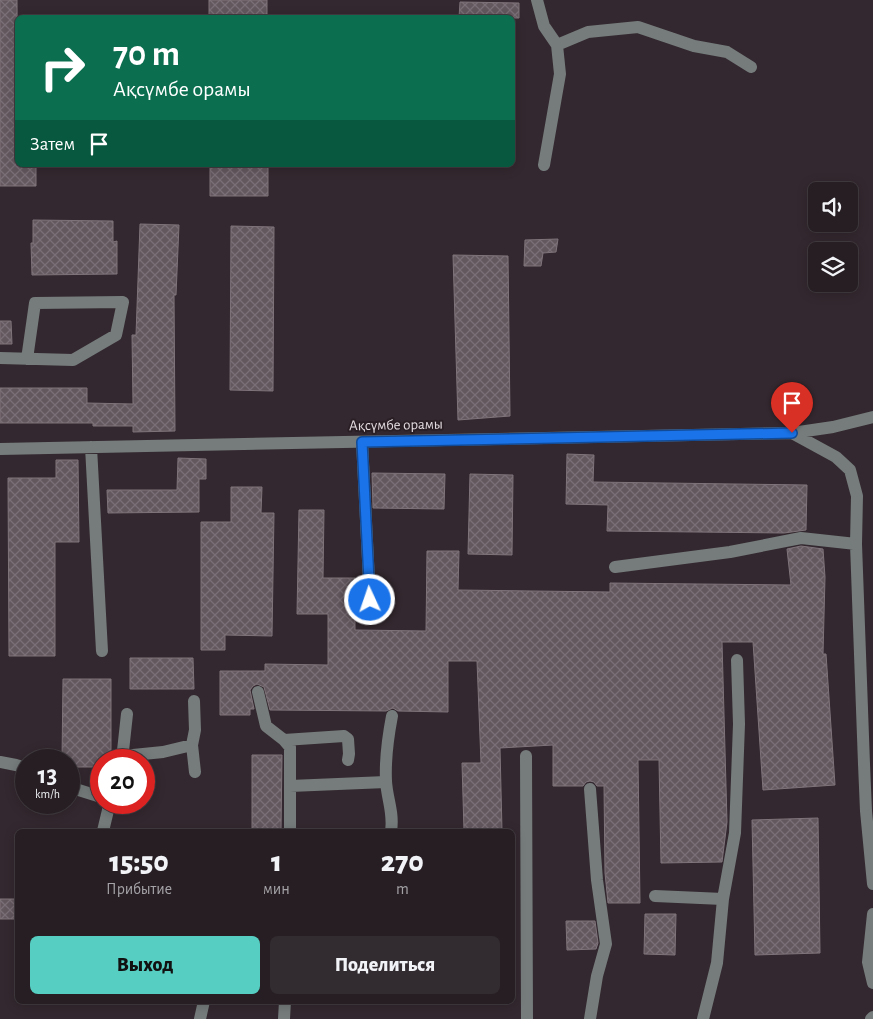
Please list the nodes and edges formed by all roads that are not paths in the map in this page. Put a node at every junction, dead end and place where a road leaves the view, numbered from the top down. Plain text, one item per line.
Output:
1 (537, 0) edge
2 (557, 45) junction
3 (751, 67) dead end
4 (544, 165) dead end
5 (0, 358) edge
6 (27, 359) junction
7 (873, 417) edge
8 (792, 433) junction
9 (362, 442) junction
10 (92, 448) junction
11 (0, 449) edge
12 (856, 544) junction
13 (615, 567) dead end
14 (370, 600) dead end
15 (102, 651) dead end
16 (737, 660) dead end
17 (258, 692) dead end
18 (194, 700) dead end
19 (127, 714) dead end
20 (392, 716) dead end
21 (284, 740) junction
22 (192, 745) junction
23 (123, 749) edge
24 (155, 753) edge
25 (526, 756) dead end
26 (348, 760) dead end
27 (0, 762) edge
28 (869, 764) edge
29 (15, 765) edge
30 (195, 772) dead end
31 (386, 782) junction
32 (290, 786) junction
33 (590, 789) dead end
34 (107, 814) edge
35 (103, 829) edge
36 (290, 829) edge
37 (391, 829) edge
38 (873, 884) edge
39 (654, 896) dead end
40 (723, 899) junction
41 (873, 914) edge
42 (873, 983) edge
43 (203, 1004) edge
44 (285, 1004) edge
45 (200, 1019) edge
46 (284, 1019) edge
47 (527, 1019) edge
48 (590, 1019) edge
49 (703, 1019) edge

1 - 2 lane
2 - 3 lane
2 - 4 lane
5 - 6 lane
6 - 6 lane
7 - 8 lane, Ақсүмбе орамы
8 - 9 lane, Ақсүмбе орамы
8 - 12 lane
9 - 10 lane, Ақсүмбе орамы
9 - 14 lane
10 - 11 lane, Ақсүмбе орамы
10 - 15 lane
12 - 13 lane
12 - 28 lane
16 - 40 lane
17 - 21 lane
18 - 22 lane
19 - 23 lane
20 - 31 lane
21 - 26 lane
21 - 32 lane
22 - 24 lane
22 - 30 lane
25 - 47 lane
27 - 29 lane
28 - 38 lane
31 - 32 lane
31 - 37 lane
32 - 36 lane
33 - 48 lane
34 - 35 lane
39 - 40 lane
40 - 49 lane
41 - 42 lane
43 - 45 lane
44 - 46 lane

